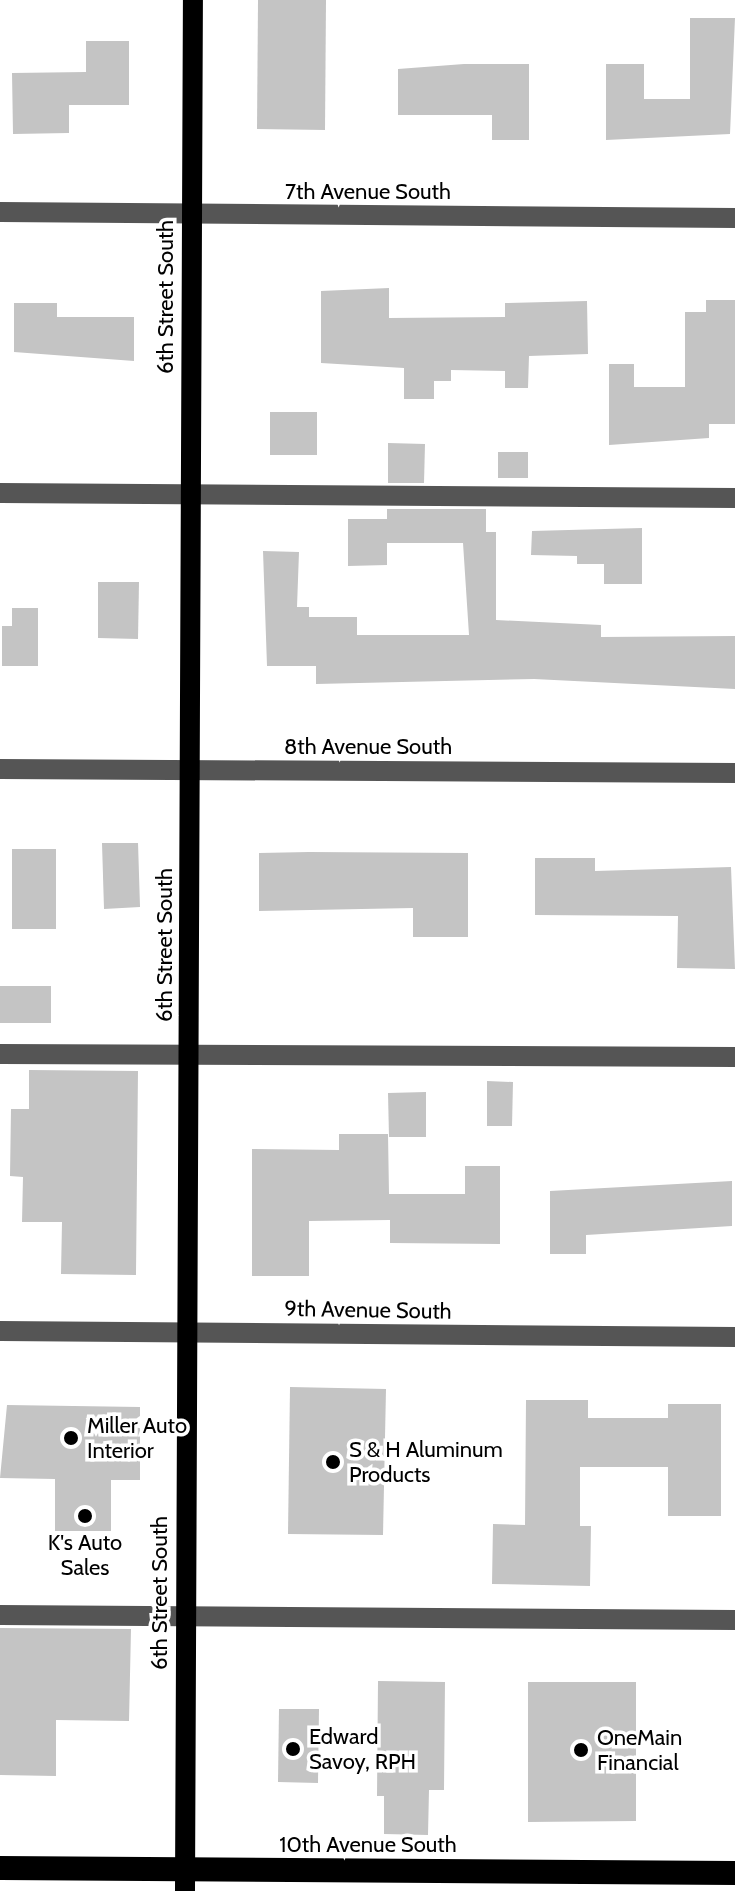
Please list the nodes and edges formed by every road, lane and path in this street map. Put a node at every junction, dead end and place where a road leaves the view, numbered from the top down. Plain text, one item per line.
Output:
1 (193, 0) edge
2 (0, 212) edge
3 (190, 215) junction
4 (735, 218) edge
5 (0, 493) edge
6 (190, 496) junction
7 (735, 498) edge
8 (0, 769) edge
9 (190, 770) junction
10 (735, 773) edge
11 (0, 1054) edge
12 (188, 1056) junction
13 (735, 1057) edge
14 (0, 1331) edge
15 (187, 1332) junction
16 (735, 1337) edge
17 (0, 1615) edge
18 (183, 1617) junction
19 (735, 1620) edge
20 (0, 1868) edge
21 (735, 1873) edge
22 (185, 1881) edge

1 - 3 main road, 6th Street South
2 - 3 street, 7th Avenue South
3 - 4 street, 7th Avenue South
3 - 6 main road, 6th Street South
5 - 6 street
6 - 7 street
6 - 9 main road, 6th Street South
8 - 9 street, 8th Avenue South
9 - 10 street, 8th Avenue South
9 - 12 main road, 6th Street South
11 - 12 street
12 - 13 street
12 - 15 main road, 6th Street South
14 - 15 street, 9th Avenue South
15 - 16 street, 9th Avenue South
15 - 18 main road, 6th Street South
17 - 18 street
18 - 19 street
18 - 22 main road, 6th Street South
20 - 22 highway, 10th Avenue South
21 - 22 highway, 10th Avenue South

